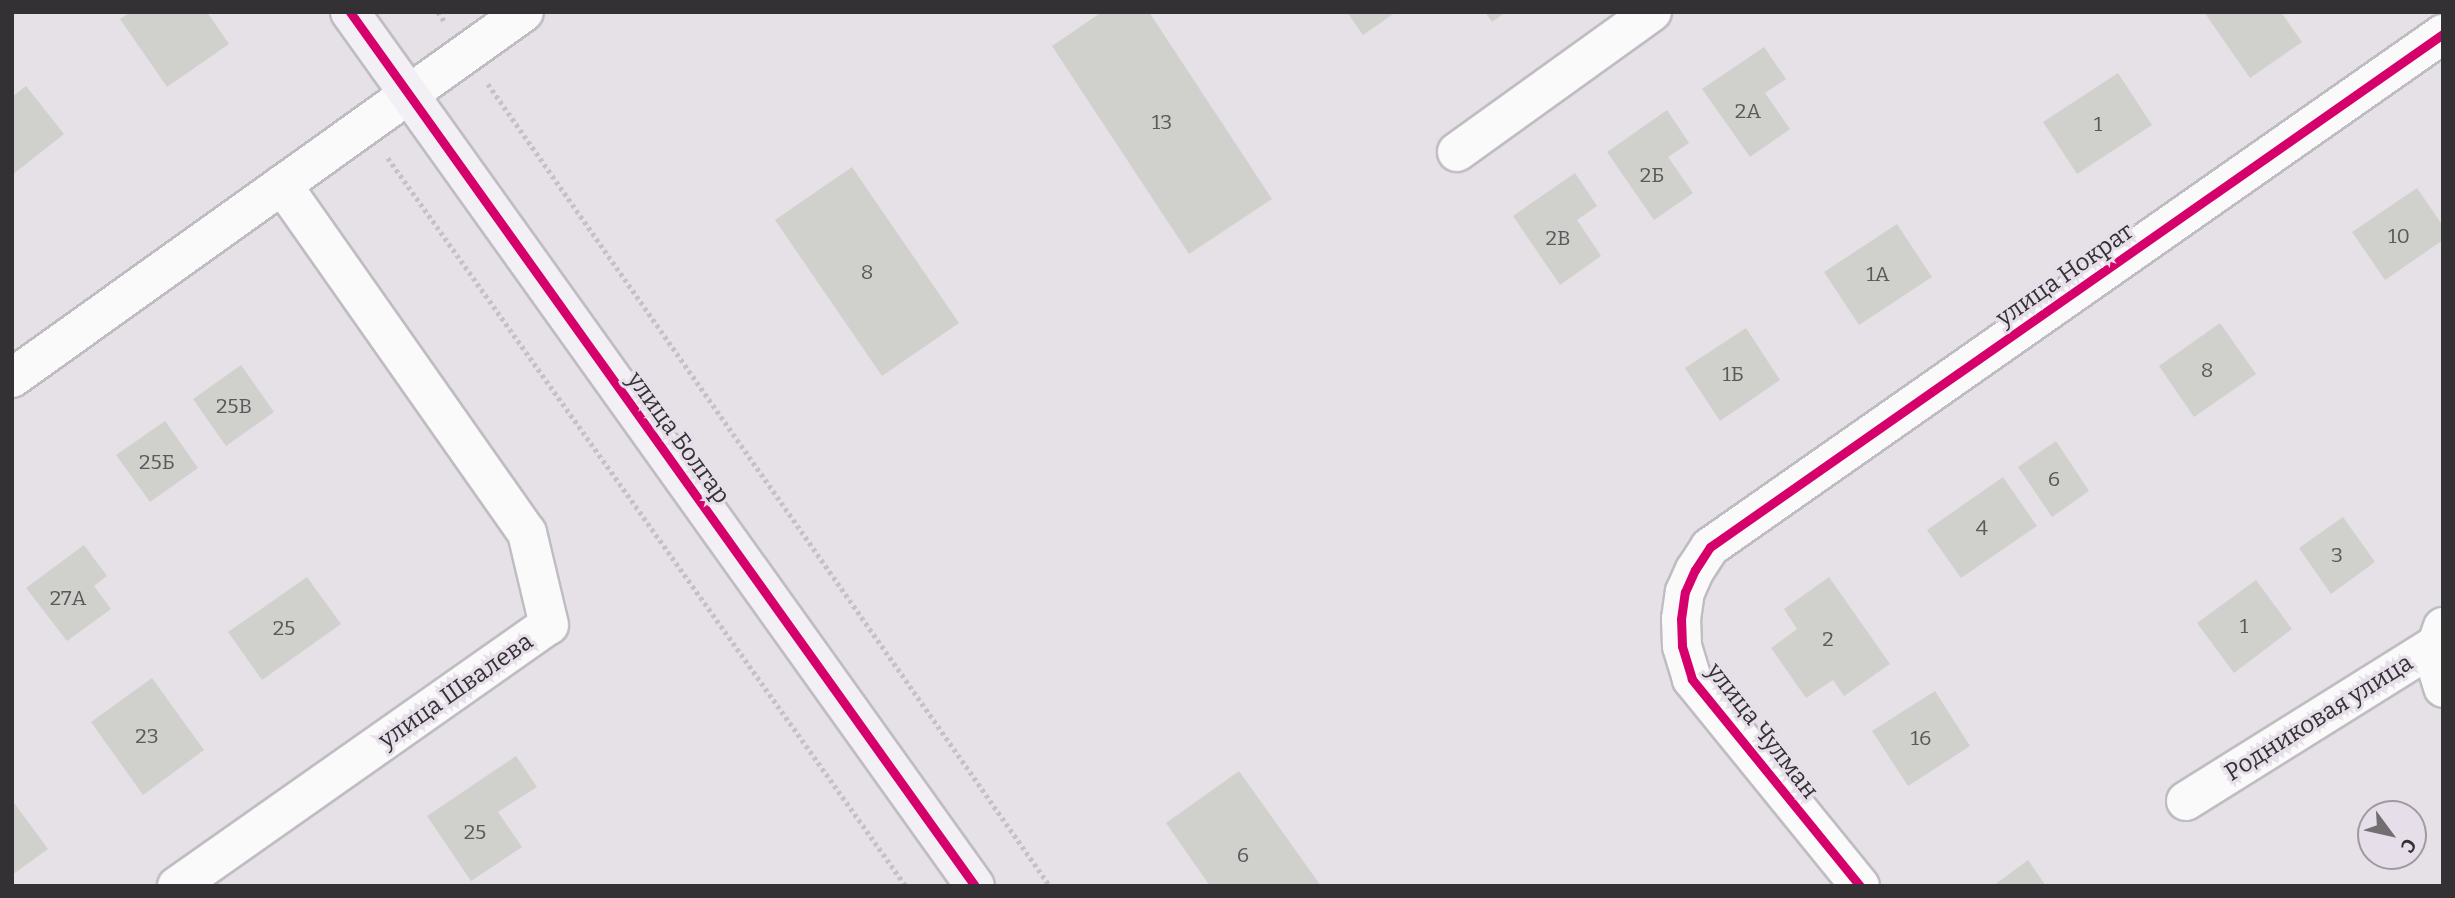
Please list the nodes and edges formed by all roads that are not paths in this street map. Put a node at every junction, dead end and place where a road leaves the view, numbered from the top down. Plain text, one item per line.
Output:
1 (350, 12) edge
2 (524, 12) edge
3 (1652, 12) edge
4 (2443, 34) edge
5 (408, 95) junction
6 (1457, 152) dead end
7 (282, 184) junction
8 (12, 378) edge
9 (1710, 547) joint
10 (2440, 635) edge
11 (2443, 688) edge
12 (2186, 801) dead end
13 (177, 886) edge
14 (975, 886) edge
15 (1860, 886) edge

1 - 5 street, улица Болгар
2 - 5 street
3 - 6 street
4 - 9 street, улица Нократ
5 - 7 street
5 - 14 street, улица Болгар
7 - 8 street
7 - 13 street, улица Швалева
9 - 15 street, улица Чулман
10 - 11 street
10 - 12 street, Родниковая улица

